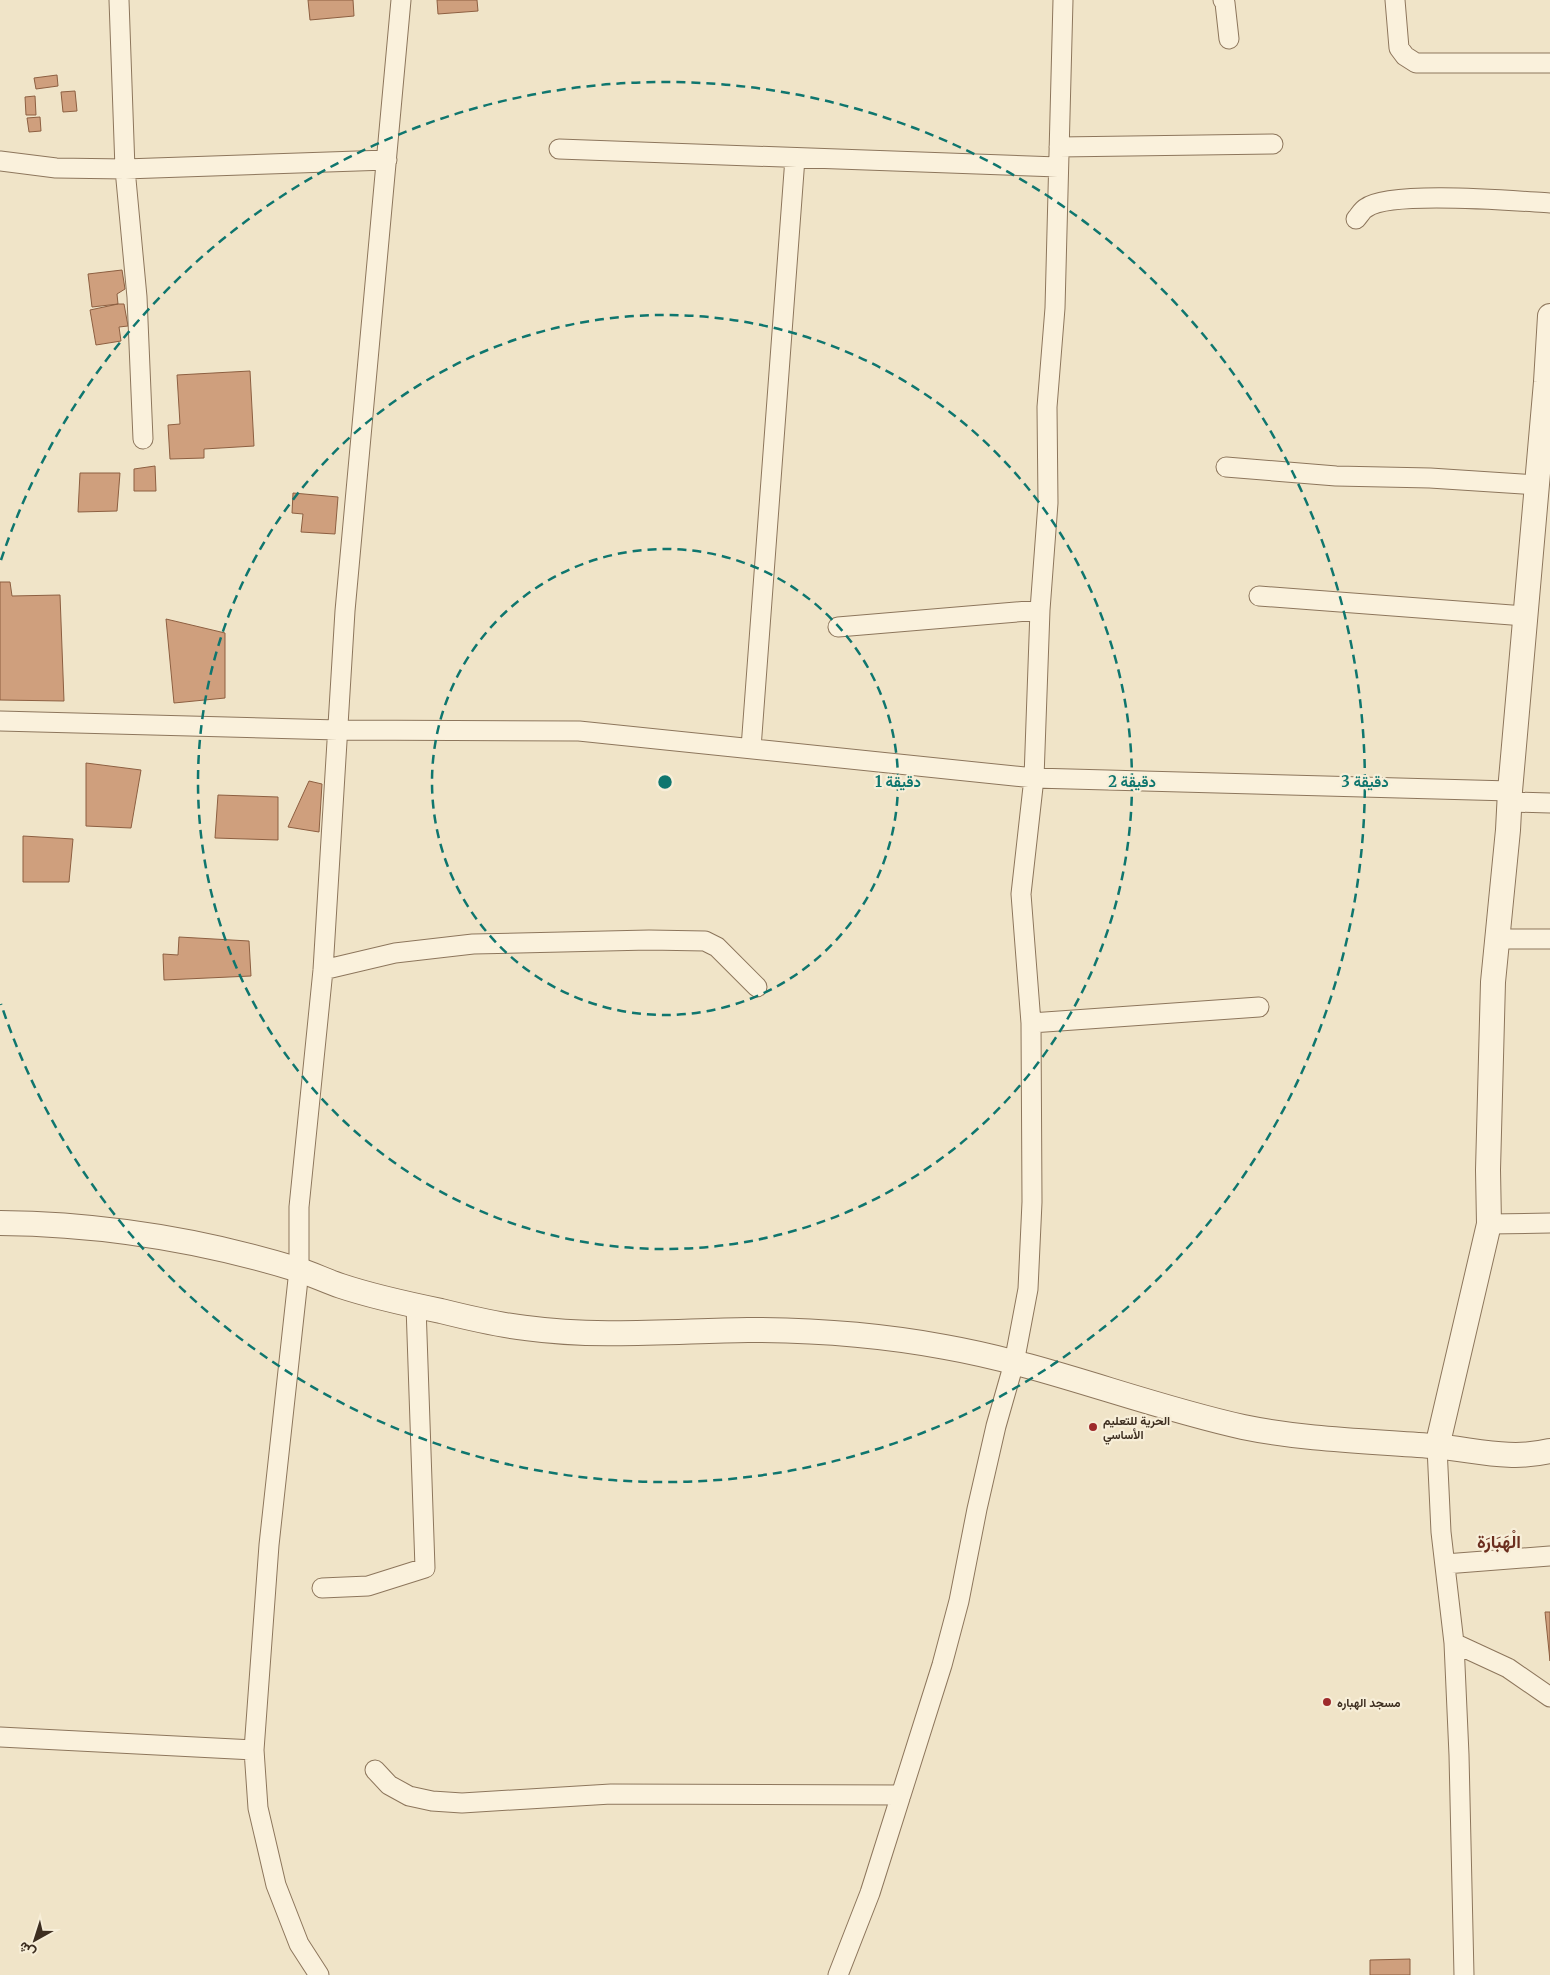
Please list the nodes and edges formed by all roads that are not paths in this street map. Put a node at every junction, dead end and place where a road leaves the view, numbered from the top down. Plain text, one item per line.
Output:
1 (120, 0) edge
2 (401, 0) edge
3 (1063, 0) edge
4 (1223, 0) edge
5 (1395, 0) edge
6 (1229, 39) dead end
7 (1550, 63) edge
8 (1273, 144) dead end
9 (1059, 147) junction
10 (559, 149) dead end
11 (795, 158) junction
12 (386, 160) junction
13 (0, 161) edge
14 (1058, 168) junction
15 (125, 169) junction
16 (1550, 203) edge
17 (1356, 220) dead end
18 (1550, 316) edge
19 (1548, 382) edge
20 (143, 439) dead end
21 (1226, 466) dead end
22 (1537, 485) junction
23 (1259, 596) dead end
24 (1040, 610) junction
25 (1525, 616) junction
26 (838, 626) dead end
27 (0, 721) edge
28 (338, 730) junction
29 (751, 748) junction
30 (1034, 778) junction
31 (1510, 797) junction
32 (1550, 803) edge
33 (1550, 938) edge
34 (1498, 939) junction
35 (323, 970) junction
36 (757, 987) dead end
37 (1260, 1007) dead end
38 (1031, 1024) junction
39 (0, 1223) edge
40 (1550, 1223) edge
41 (1489, 1224) junction
42 (299, 1270) junction
43 (416, 1306) junction
44 (1014, 1363) junction
45 (1437, 1446) junction
46 (1550, 1451) edge
47 (1550, 1556) edge
48 (1445, 1564) junction
49 (322, 1588) dead end
50 (1454, 1643) junction
51 (1550, 1697) edge
52 (0, 1737) edge
53 (254, 1750) junction
54 (375, 1770) dead end
55 (901, 1795) junction
56 (319, 1975) edge
57 (838, 1975) edge
58 (1464, 1975) edge

1 - 15 street
2 - 12 street
3 - 9 street
4 - 6 street
5 - 7 street
8 - 9 street
9 - 14 street
10 - 11 street
11 - 14 street
11 - 29 street
12 - 15 street
12 - 28 street
13 - 15 street
14 - 24 street
15 - 20 street
16 - 17 street
18 - 19 street
19 - 22 street
21 - 22 street
22 - 25 street
23 - 25 street
24 - 26 street
24 - 30 street
25 - 31 street
27 - 28 street
28 - 29 street
28 - 35 street
29 - 30 street
30 - 31 street
30 - 38 street
31 - 32 street
31 - 34 street
33 - 34 street
34 - 41 street
35 - 36 street
35 - 42 street
37 - 38 street
38 - 44 street
39 - 42 street
40 - 41 street
41 - 45 street
42 - 43 street
42 - 53 street
43 - 44 street
43 - 49 street
44 - 45 street
44 - 55 street
45 - 46 street
45 - 48 street
47 - 48 street
48 - 50 street
50 - 51 street
50 - 58 street
52 - 53 street
53 - 56 street
54 - 55 street
55 - 57 street

